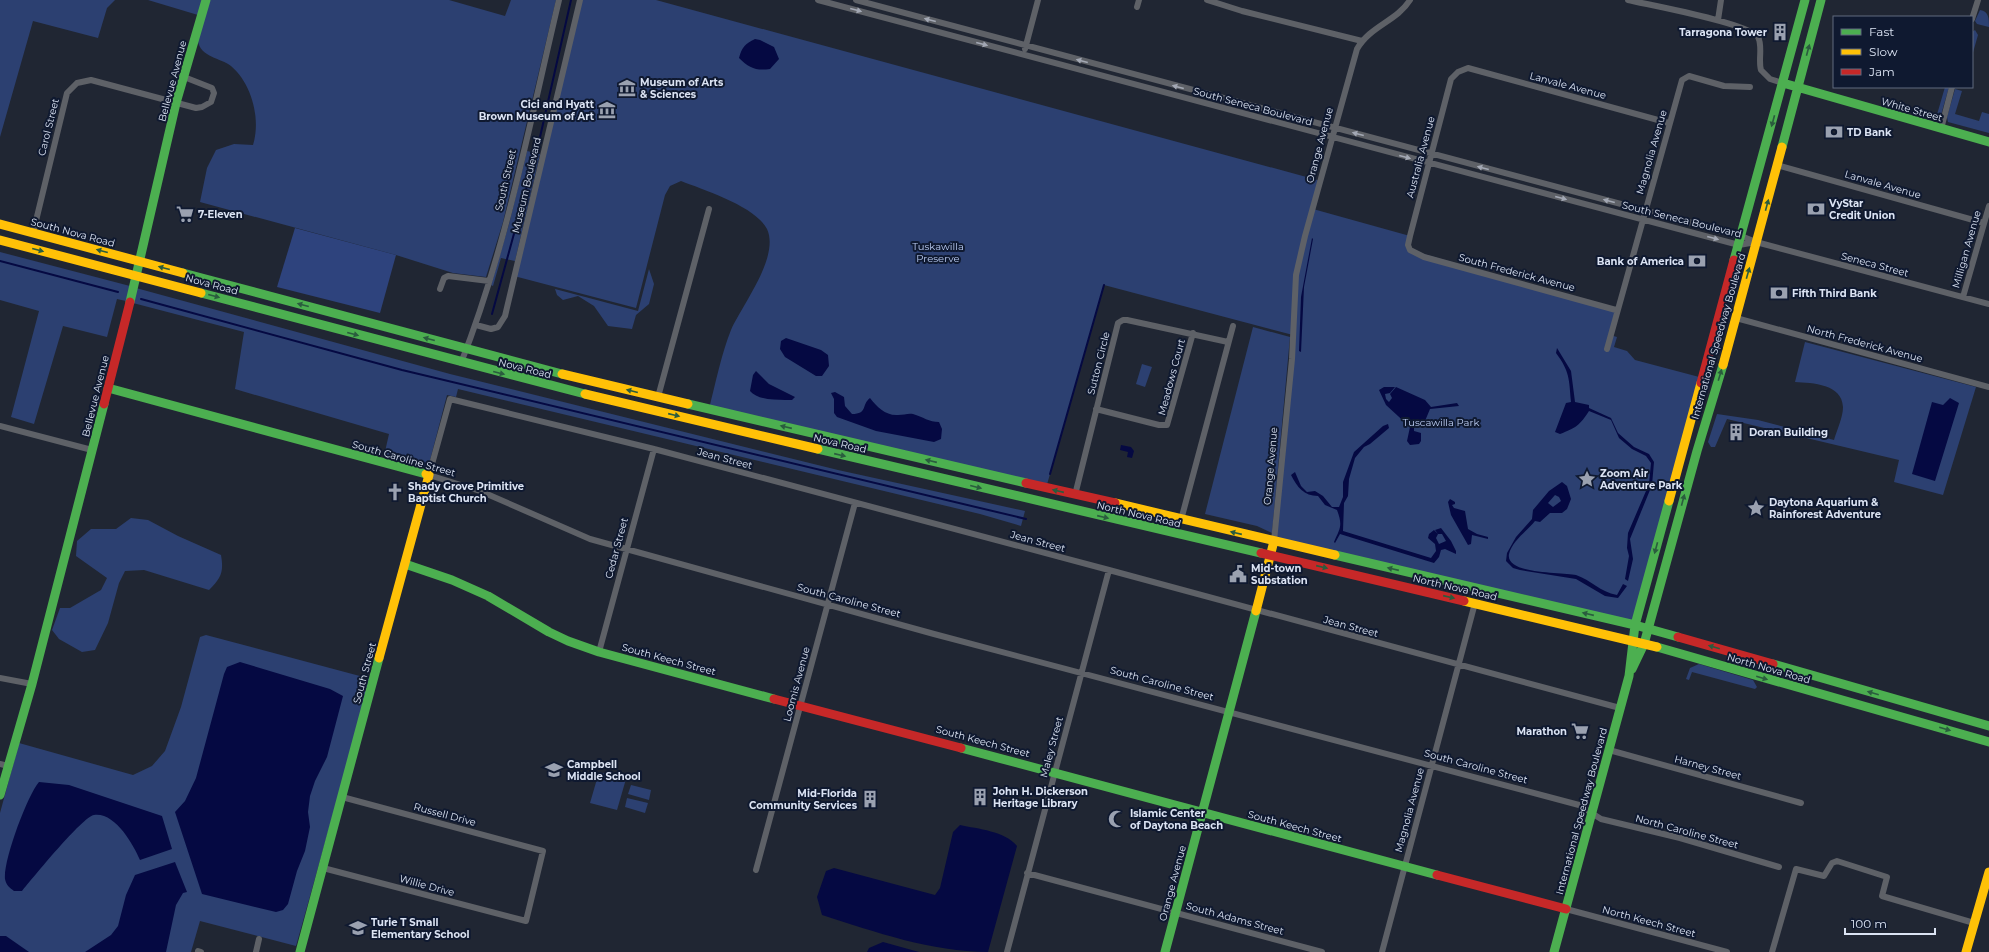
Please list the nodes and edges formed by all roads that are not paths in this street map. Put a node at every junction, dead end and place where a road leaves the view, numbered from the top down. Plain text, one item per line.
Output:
1 (206, 0) edge
2 (559, 0) edge
3 (580, 0) edge
4 (818, 0) edge
5 (856, 0) edge
6 (1038, 0) edge
7 (1139, 0) edge
8 (1207, 0) edge
9 (1410, 0) edge
10 (1628, 0) edge
11 (1721, 0) edge
12 (1805, 0) edge
13 (1821, 0) edge
14 (1978, 0) edge
15 (1137, 7) dead end
16 (1973, 16) edge
17 (916, 17) junction
18 (1718, 20) junction
19 (914, 26) junction
20 (1362, 41) junction
21 (1026, 46) junction
22 (1023, 55) junction
23 (1462, 70) joint
24 (1120, 72) junction
25 (184, 77) junction
26 (1118, 80) junction
27 (1783, 83) junction
28 (1750, 87) dead end
29 (1798, 88) junction
30 (1952, 88) edge
31 (1230, 100) junction
32 (176, 103) junction
33 (1228, 109) junction
34 (1669, 123) junction
35 (1336, 129) junction
36 (1941, 129) junction
37 (1333, 138) junction
38 (1989, 142) edge
39 (1430, 154) junction
40 (1428, 163) junction
41 (1778, 165) junction
42 (1538, 182) junction
43 (1537, 192) junction
44 (1989, 206) edge
45 (710, 209) dead end
46 (1644, 211) junction
47 (1642, 220) junction
48 (1692, 223) junction
49 (1984, 223) junction
50 (0, 224) edge
51 (1689, 232) junction
52 (33, 233) junction
53 (0, 240) edge
54 (1740, 241) junction
55 (1756, 242) junction
56 (1413, 253) joint
57 (139, 261) junction
58 (136, 275) junction
59 (489, 281) junction
60 (440, 289) dead end
61 (1963, 297) junction
62 (1989, 304) edge
63 (1616, 310) junction
64 (1736, 318) junction
65 (476, 326) junction
66 (1232, 326) dead end
67 (1193, 333) junction
68 (1228, 342) junction
69 (466, 349) junction
70 (1606, 349) dead end
71 (1711, 351) junction
72 (461, 363) junction
73 (1989, 387) edge
74 (108, 388) junction
75 (658, 397) junction
76 (450, 399) joint
77 (636, 406) junction
78 (1096, 409) junction
79 (0, 426) edge
80 (815, 434) junction
81 (838, 439) junction
82 (788, 442) junction
83 (810, 448) junction
84 (654, 449) junction
85 (92, 450) junction
86 (1696, 451) junction
87 (915, 458) joint
88 (911, 472) joint
89 (429, 476) junction
90 (1075, 495) junction
91 (1096, 500) junction
92 (855, 503) junction
93 (1052, 505) junction
94 (1075, 510) junction
95 (1181, 520) junction
96 (1274, 541) junction
97 (626, 550) junction
98 (1270, 555) junction
99 (405, 564) junction
100 (1110, 570) junction
101 (1475, 603) junction
102 (829, 605) junction
103 (1256, 610) junction
104 (1635, 625) junction
105 (1648, 629) junction
106 (1632, 640) junction
107 (1644, 644) junction
108 (599, 652) junction
109 (1458, 665) junction
110 (1081, 673) junction
111 (1628, 676) junction
112 (0, 678) edge
113 (1818, 678) junction
114 (32, 684) junction
115 (1794, 687) junction
116 (1911, 704) junction
117 (801, 705) junction
118 (1620, 708) junction
119 (1229, 711) junction
120 (1907, 719) junction
121 (1989, 726) edge
122 (1989, 742) edge
123 (1609, 750) junction
124 (4, 765) edge
125 (1431, 766) junction
126 (1054, 772) junction
127 (0, 795) edge
128 (342, 797) junction
129 (1801, 803) dead end
130 (1202, 812) junction
131 (1592, 812) junction
132 (1404, 867) junction
133 (1779, 867) dead end
134 (323, 868) junction
135 (756, 870) dead end
136 (1989, 872) edge
137 (1027, 873) junction
138 (1986, 891) edge
139 (1566, 909) junction
140 (1175, 913) junction
141 (526, 921) joint
142 (1974, 923) junction
143 (259, 939) dead end
144 (256, 952) edge
145 (300, 952) edge
146 (1007, 952) edge
147 (1165, 952) edge
148 (1322, 952) edge
149 (1382, 952) edge
150 (1554, 952) edge
151 (1727, 952) edge
152 (1772, 952) edge
153 (1968, 952) edge

1 - 25 main road, Bellevue Avenue
2 - 59 street, South Street
3 - 65 street, Museum Boulevard
4 -> 19 street, South Seneca Boulevard
5 - 17 street, South Seneca Boulevard
6 - 21 street
7 - 15 street
8 - 20 street
9 - 20 street, Orange Avenue
10 - 18 street
11 - 18 street
12 - 27 main road, International Speedway Boulevard
29 -> 13 main road, International Speedway Boulevard
14 - 16 street
17 - 19 street
21 -> 17 street, South Seneca Boulevard
18 - 27 street
19 -> 22 street, South Seneca Boulevard
20 - 35 street, Orange Avenue
21 - 22 street
24 -> 21 street, South Seneca Boulevard
22 - 26 street, South Seneca Boulevard
23 - 34 street, Lanvale Avenue
23 - 39 street, Australia Avenue
24 - 26 street
31 -> 24 street, South Seneca Boulevard
25 - 32 main road, Bellevue Avenue
25 - 32 street, Carol Street
26 - 33 street, South Seneca Boulevard
27 - 29 main road, White Street
27 -> 54 main road, International Speedway Boulevard
28 - 34 street, Magnolia Avenue
29 - 36 main road, White Street
29 - 41 main road, International Speedway Boulevard
30 - 36 street
31 - 33 street
31 - 35 street, South Seneca Boulevard
32 - 52 street, Carol Street
32 - 57 main road, Bellevue Avenue
33 - 37 street, South Seneca Boulevard
34 - 46 street, Magnolia Avenue
35 - 37 street, Orange Avenue
39 -> 35 street, South Seneca Boulevard
36 - 38 main road, White Street
37 -> 40 street, South Seneca Boulevard
37 - 96 street, Orange Avenue
39 - 40 street, Australia Avenue
42 -> 39 street, South Seneca Boulevard
40 - 43 street, South Seneca Boulevard
40 - 56 street, Australia Avenue
41 - 49 street, Lanvale Avenue
55 -> 41 main road, International Speedway Boulevard
42 - 43 street
46 -> 42 street, South Seneca Boulevard
43 -> 47 street, South Seneca Boulevard
44 - 49 street, Milligan Avenue
45 - 75 street
46 - 47 street, Magnolia Avenue
46 - 48 street, South Seneca Boulevard
47 - 51 street, South Seneca Boulevard
47 - 63 street, Magnolia Avenue
48 - 51 street
48 - 54 street, South Seneca Boulevard
49 - 61 street, Milligan Avenue
50 - 52 main road, South Nova Road
51 -> 54 street, South Seneca Boulevard
57 -> 52 main road, South Nova Road
53 -> 58 main road
54 - 55 street, South Seneca Boulevard
54 - 55 street, South Seneca Boulevard
54 - 71 main road, International Speedway Boulevard
55 - 61 street, Seneca Street
64 -> 55 main road, International Speedway Boulevard
56 - 63 street, South Frederick Avenue
57 - 58 main road, Bellevue Avenue
69 -> 57 main road, Nova Road
58 -> 72 main road, Nova Road
58 - 74 main road, Bellevue Avenue
59 - 60 street
59 - 65 street, South Street
61 - 62 street, Seneca Street
63 - 70 street, Magnolia Avenue
64 - 73 street, North Frederick Avenue
86 -> 64 main road, International Speedway Boulevard
65 - 69 street, South Street
66 - 68 street
67 - 68 street, Sutton Circle
67 - 78 street, Sutton Circle
67 - 78 street, Meadows Court
68 - 95 street
69 - 72 street, South Street
75 -> 69 main road, Nova Road
71 - 86 main road
71 -> 104 main road, International Speedway Boulevard
72 -> 77 main road, Nova Road
74 - 85 main road, Bellevue Avenue
74 - 89 main road, South Caroline Street
75 - 77 main road
80 -> 75 main road, Nova Road
76 - 84 street, Jean Street
76 - 89 street, South Street
77 -> 82 main road, Nova Road
78 - 90 street, Sutton Circle
79 - 85 street
80 - 81 main road, Nova Road
80 - 82 main road
81 - 83 main road
81 - 87 main road, Nova Road
82 - 83 main road, Nova Road
83 -> 88 main road, Nova Road
84 - 92 street, Jean Street
84 - 97 street, Cedar Street
85 - 114 main road, Bellevue Avenue
105 -> 86 main road, International Speedway Boulevard
90 -> 87 main road, North Nova Road
88 -> 93 main road, North Nova Road
89 - 97 street, South Caroline Street
89 - 99 main road, South Street
90 - 91 main road, North Nova Road
90 - 93 main road
91 - 94 main road
91 - 95 main road, North Nova Road
92 - 100 street, Jean Street
92 - 102 street, Loomis Avenue
93 - 94 main road, North Nova Road
94 -> 98 main road, North Nova Road
96 -> 95 main road, North Nova Road
96 - 98 main road, Orange Avenue
104 -> 96 main road, North Nova Road
97 - 102 street, South Caroline Street
97 - 108 street, Cedar Street
98 -> 101 main road, North Nova Road
98 - 103 main road, Orange Avenue
99 - 108 main road, South Keech Street
99 - 128 main road, South Street
100 - 103 street, Jean Street
100 - 110 street, Maley Street
101 - 106 main road, North Nova Road
101 - 109 street, Magnolia Avenue
102 - 110 street, South Caroline Street
102 - 117 street, Loomis Avenue
103 - 109 street, Jean Street
103 - 119 main road, Orange Avenue
104 - 105 main road, North Nova Road
104 - 106 main road, International Speedway Boulevard
105 - 107 main road, International Speedway Boulevard
113 -> 105 main road, North Nova Road
106 - 107 main road, North Nova Road
106 - 111 main road, International Speedway Boulevard
107 - 111 main road, International Speedway Boulevard
107 -> 115 main road, North Nova Road
108 - 117 main road, South Keech Street
109 - 118 street, Jean Street
109 - 125 street, Magnolia Avenue
110 - 119 street, South Caroline Street
110 - 126 street, Maley Street
111 - 118 main road, International Speedway Boulevard
112 - 114 street
113 - 115 main road
116 -> 113 main road, North Nova Road
114 - 124 main road, Bellevue Avenue
115 - 120 main road, North Nova Road
116 - 120 street
116 - 121 main road, North Nova Road
117 - 126 main road, South Keech Street
117 - 135 street, Loomis Avenue
118 - 123 main road, International Speedway Boulevard
119 - 125 street, South Caroline Street
119 - 130 main road, Orange Avenue
120 -> 122 main road, North Nova Road
123 - 129 street, Harney Street
123 - 131 main road, International Speedway Boulevard
124 - 127 main road, Bellevue Avenue
125 - 131 street, South Caroline Street
125 - 132 street, Magnolia Avenue
126 - 130 main road, South Keech Street
126 - 137 street, Maley Street
128 - 134 main road, South Street
128 - 141 street, Russell Drive
130 - 132 main road, South Keech Street
130 - 140 main road, Orange Avenue
131 - 133 street, North Caroline Street
131 - 139 main road, International Speedway Boulevard
132 - 139 main road, South Keech Street
132 - 149 street, Magnolia Avenue
134 - 141 street, Willie Drive
134 - 145 main road, South Street
136 - 138 main road
137 - 140 street, South Adams Street
137 - 146 street, Maley Street
138 - 142 main road
139 - 150 main road, International Speedway Boulevard
139 - 151 street, North Keech Street
140 - 147 main road, Orange Avenue
140 - 148 street, South Adams Street
142 - 152 street
142 - 153 main road
143 - 144 street

